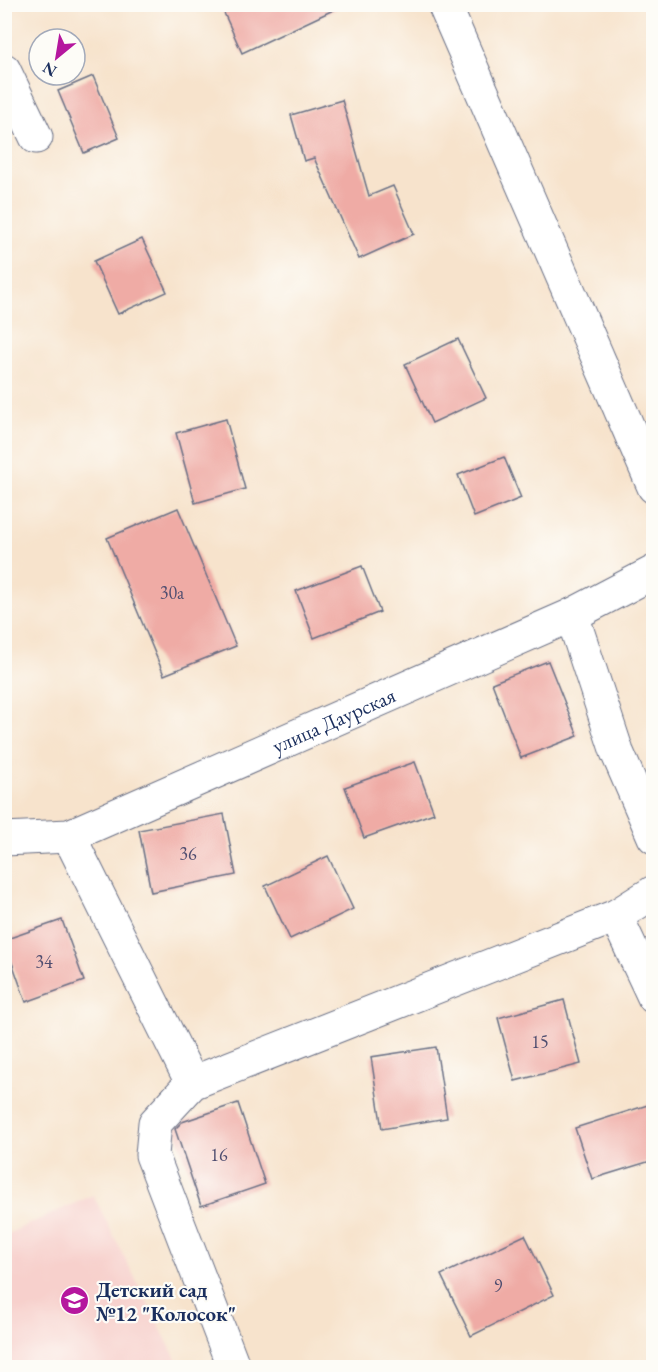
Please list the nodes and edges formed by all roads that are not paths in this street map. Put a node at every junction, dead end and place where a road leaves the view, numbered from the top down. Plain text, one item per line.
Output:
1 (444, 4) edge
2 (4, 70) edge
3 (36, 137) dead end
4 (654, 487) edge
5 (654, 572) edge
6 (572, 615) junction
7 (69, 836) junction
8 (654, 837) edge
9 (4, 839) edge
10 (654, 892) edge
11 (616, 916) junction
12 (654, 997) edge
13 (192, 1083) junction
14 (234, 1368) edge

1 - 4 street
2 - 3 street
5 - 6 street, улица Даурская
6 - 7 street, улица Даурская
6 - 8 street
7 - 9 street, улица Даурская
7 - 13 street
10 - 11 street
11 - 12 street
11 - 13 street
13 - 14 street

